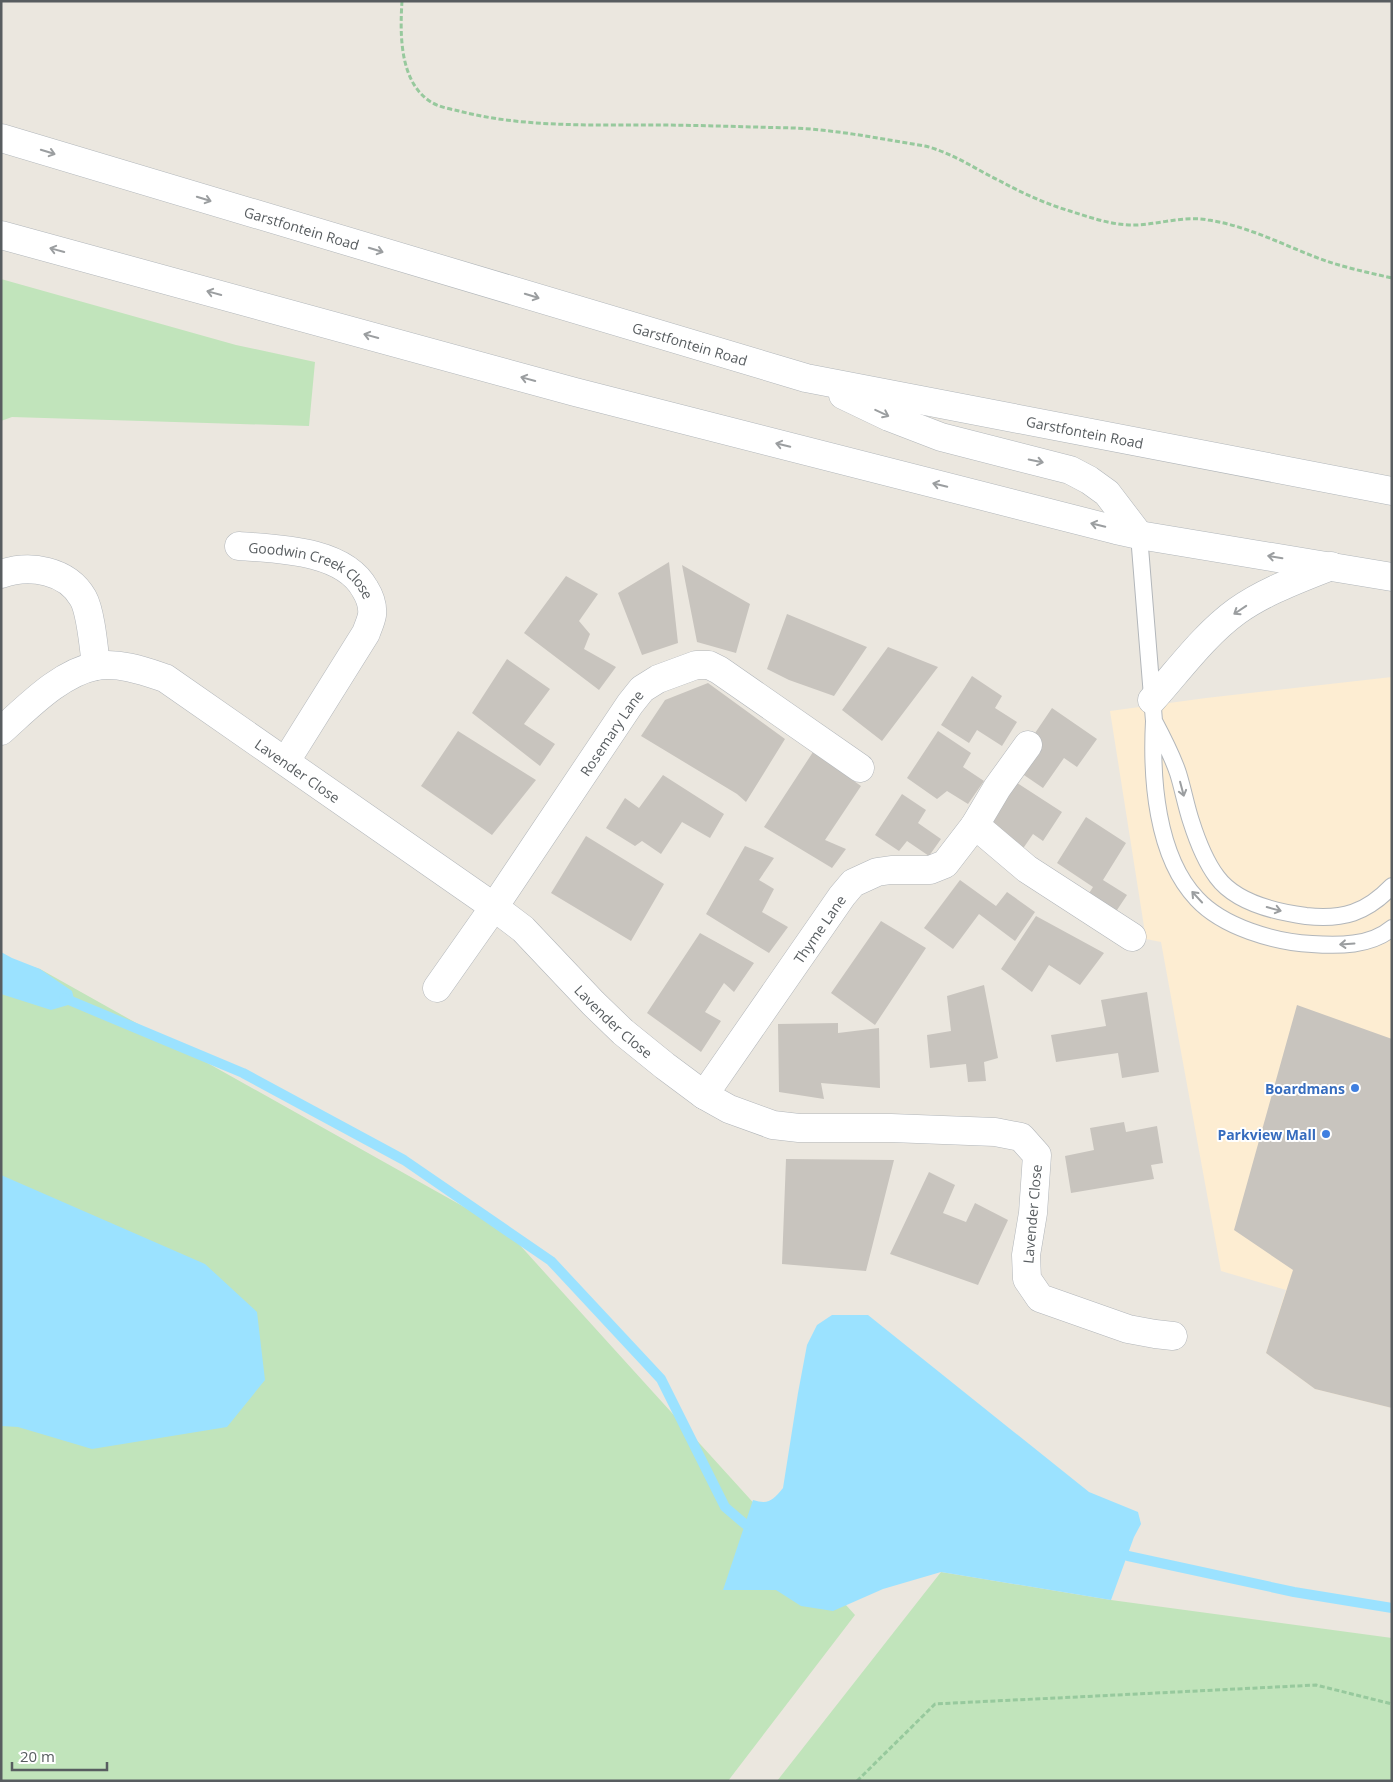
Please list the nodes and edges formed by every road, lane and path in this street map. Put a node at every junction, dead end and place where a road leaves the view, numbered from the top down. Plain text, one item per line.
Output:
1 (402, 1) edge
2 (1, 138) edge
3 (1, 235) edge
4 (1392, 278) edge
5 (806, 378) junction
6 (1392, 491) edge
7 (1139, 535) junction
8 (240, 546) dead end
9 (1330, 566) junction
10 (1, 574) edge
11 (1392, 577) edge
12 (96, 666) junction
13 (1153, 711) junction
14 (1, 731) edge
15 (1028, 745) dead end
16 (286, 761) junction
17 (860, 768) dead end
18 (975, 825) junction
19 (1392, 886) edge
20 (494, 907) junction
21 (1392, 928) edge
22 (1132, 936) dead end
23 (437, 988) dead end
24 (704, 1094) junction
25 (1173, 1336) dead end
26 (1392, 1704) edge
27 (857, 1781) edge

1 - 4 path
2 -> 5 main road, Garstfontein Road
7 -> 3 main road
5 - 6 main road, Garstfontein Road
5 -> 7 main road
9 -> 7 main road
7 - 13 lane
8 - 16 main road, Goodwin Creek Close
9 - 11 main road
9 -> 13 main road
10 - 12 main road
12 - 14 main road, Lavender Close
12 - 16 main road, Lavender Close
13 -> 19 lane
21 -> 13 lane
15 - 18 main road, Thyme Lane
16 - 20 main road, Lavender Close
17 - 20 main road, Rosemary Lane
18 - 22 main road
18 - 24 main road, Thyme Lane
20 - 23 main road, Rosemary Lane
20 - 24 main road, Lavender Close
24 - 25 main road, Lavender Close
26 - 27 path

